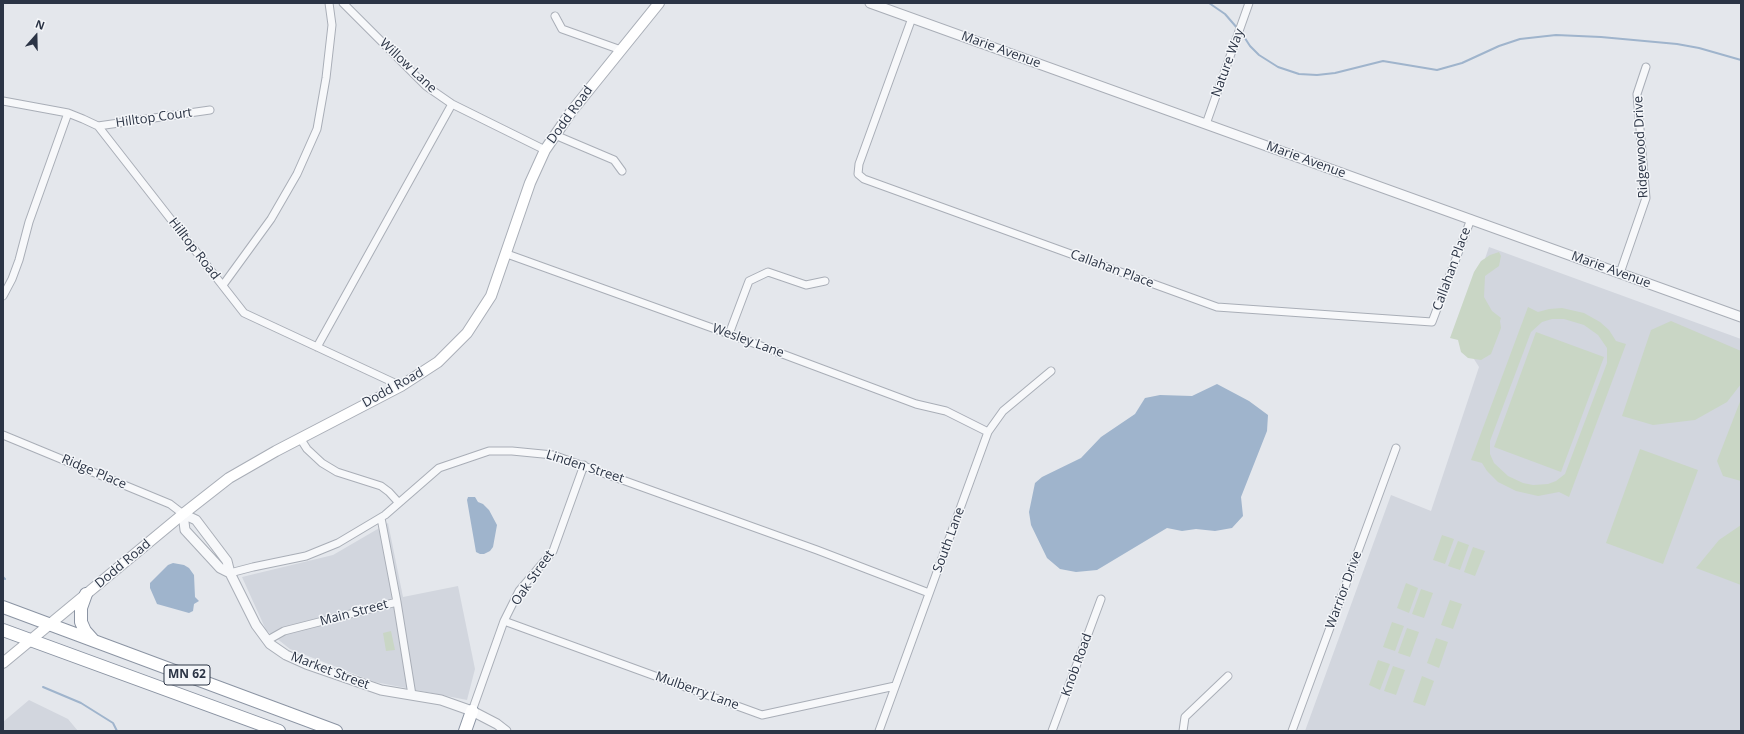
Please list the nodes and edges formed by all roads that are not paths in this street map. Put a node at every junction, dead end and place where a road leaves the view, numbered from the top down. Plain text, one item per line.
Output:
1 (329, 3) edge
2 (343, 3) edge
3 (659, 3) edge
4 (870, 3) edge
5 (1249, 3) edge
6 (555, 16) dead end
7 (912, 18) junction
8 (621, 50) junction
9 (1646, 66) dead end
10 (3, 101) edge
11 (452, 104) junction
12 (210, 110) dead end
13 (68, 113) junction
14 (1206, 124) junction
15 (98, 126) junction
16 (555, 135) junction
17 (545, 150) junction
18 (622, 171) dead end
19 (1471, 219) junction
20 (507, 254) junction
21 (1620, 273) junction
22 (825, 281) dead end
23 (223, 286) junction
24 (3, 296) edge
25 (1741, 316) edge
26 (729, 334) junction
27 (317, 347) junction
28 (1051, 371) dead end
29 (401, 386) junction
30 (988, 432) junction
31 (3, 434) edge
32 (300, 438) junction
33 (1396, 448) dead end
34 (584, 465) junction
35 (399, 503) junction
36 (183, 514) junction
37 (381, 518) junction
38 (230, 573) junction
39 (929, 593) junction
40 (86, 594) junction
41 (1101, 599) dead end
42 (397, 602) junction
43 (3, 607) edge
44 (504, 621) junction
45 (50, 624) junction
46 (3, 630) edge
47 (31, 640) junction
48 (268, 640) junction
49 (94, 641) junction
50 (3, 663) edge
51 (1228, 676) dead end
52 (895, 686) junction
53 (412, 696) junction
54 (472, 711) junction
55 (279, 731) edge
56 (336, 731) edge
57 (465, 731) edge
58 (506, 731) edge
59 (879, 731) edge
60 (1052, 731) edge
61 (1183, 731) edge
62 (1292, 731) edge

1 - 23 street
2 - 11 street, Willow Lane
3 - 8 main road, Dodd Road
4 - 7 street, Marie Avenue
5 - 14 street, Nature Way
6 - 8 street
7 - 14 street, Marie Avenue
7 - 19 street, Callahan Place
8 - 16 main road, Dodd Road
9 - 21 street, Ridgewood Drive
10 - 13 street, Hilltop Road
11 - 17 street, Willow Lane
11 - 27 street
12 - 15 street, Hilltop Court
13 - 15 street, Hilltop Road
13 - 24 street
14 - 19 street, Marie Avenue
15 - 23 street, Hilltop Road
16 - 17 main road, Dodd Road
16 - 18 street
17 - 20 main road, Dodd Road
19 - 21 street, Marie Avenue
20 - 26 street, Wesley Lane
20 - 29 main road, Dodd Road
21 - 25 street, Marie Avenue
22 - 26 street
23 - 27 street, Hilltop Road
26 - 30 street, Wesley Lane
27 - 29 street, Hilltop Road
28 - 30 street, South Lane
29 - 32 main road, Dodd Road
30 - 39 street, South Lane
31 - 36 street, Ridge Place
32 - 35 street
32 - 36 main road, Dodd Road
33 - 62 street, Warrior Drive
34 - 35 street, Linden Street
34 - 39 street, Linden Street
34 - 44 street, Oak Street
35 - 37 street, Linden Street
36 - 38 street, Market Street
36 - 38 street, Market Street
36 - 40 main road, Dodd Road
37 - 38 street, Linden Street
37 - 42 street
38 - 48 street, Market Street
39 - 52 street, South Lane
40 - 45 main road, Dodd Road
40 - 49 highway
41 - 60 street, Knob Road
42 - 48 street, Main Street
42 - 53 street, Main Street
43 - 45 highway, MN 62
44 - 52 street, Mulberry Lane
44 - 54 street, Oak Street
45 - 47 main road, Dodd Road
45 - 49 highway, MN 62
46 - 47 highway, MN 62
47 - 50 main road, Dodd Road
47 - 55 highway, MN 62
48 - 53 street, Market Street
49 - 56 highway, MN 62
51 - 61 street
52 - 59 street, South Lane
53 - 54 street, Market Street
54 - 57 highway
54 - 58 street, Market Street

